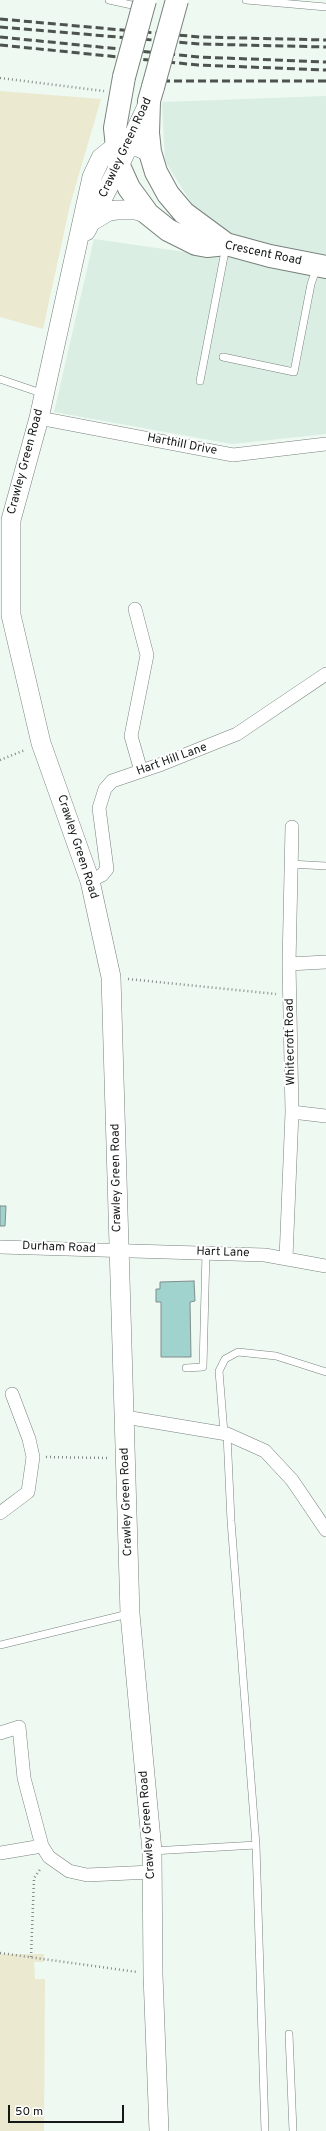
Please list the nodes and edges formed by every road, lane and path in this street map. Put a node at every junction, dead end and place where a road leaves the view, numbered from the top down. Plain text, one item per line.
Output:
1 (109, 0) edge
2 (177, 0) edge
3 (246, 0) edge
4 (144, 4) edge
5 (326, 7) edge
6 (0, 78) edge
7 (122, 85) junction
8 (151, 94) junction
9 (121, 152) junction
10 (150, 152) junction
11 (148, 214) junction
12 (92, 221) junction
13 (226, 244) junction
14 (77, 246) junction
15 (322, 266) edge
16 (223, 357) dead end
17 (0, 379) edge
18 (200, 381) dead end
19 (44, 394) junction
20 (39, 418) junction
21 (326, 444) edge
22 (135, 609) dead end
23 (326, 674) edge
24 (42, 743) junction
25 (0, 760) edge
26 (141, 771) junction
27 (292, 827) dead end
28 (290, 864) junction
29 (326, 866) edge
30 (90, 881) junction
31 (326, 962) edge
32 (289, 964) junction
33 (111, 977) junction
34 (290, 995) junction
35 (292, 1112) junction
36 (326, 1116) edge
37 (0, 1247) edge
38 (118, 1250) junction
39 (206, 1252) junction
40 (286, 1258) junction
41 (326, 1266) edge
42 (186, 1368) dead end
43 (326, 1372) edge
44 (12, 1394) dead end
45 (125, 1418) junction
46 (226, 1433) junction
47 (33, 1457) junction
48 (125, 1459) junction
49 (0, 1513) edge
50 (326, 1530) edge
51 (130, 1614) junction
52 (0, 1644) edge
53 (0, 1732) edge
54 (256, 1845) junction
55 (152, 1851) junction
56 (45, 1852) junction
57 (0, 1853) edge
58 (152, 1872) junction
59 (0, 1953) edge
60 (31, 1958) junction
61 (153, 1975) junction
62 (289, 2034) dead end
63 (159, 2131) edge
64 (265, 2131) edge
65 (293, 2131) edge

1 - 4 lane
2 - 8 highway, Crawley Green Road, bridge
3 - 5 lane
4 - 7 highway, Crawley Green Road, bridge
6 - 7 path
7 - 9 highway, Crawley Green Road
8 - 9 street, Crawley Green Road
8 - 10 highway
9 - 10 street
9 - 11 highway
9 - 12 street, Crawley Green Road
9 - 14 street, Crawley Green Road
10 - 13 highway
11 - 12 street, Crescent Road
11 - 13 highway, Crescent Road
12 - 14 street, Crawley Green Road
13 - 15 highway, Crescent Road
13 - 18 lane
14 - 19 street, Crawley Green Road
15 - 16 lane
17 - 19 lane
19 - 20 street, Crawley Green Road
20 - 21 street, Harthill Drive
20 - 24 street, Crawley Green Road
22 - 26 street
23 - 26 street, Hart Hill Lane
24 - 25 path
24 - 30 street, Crawley Green Road
26 - 30 street, Hart Hill Lane
27 - 28 street, Whitecroft Road
28 - 29 lane
28 - 32 street, Whitecroft Road
30 - 33 street, Crawley Green Road
31 - 32 street
32 - 34 street, Whitecroft Road
33 - 34 path
33 - 38 street, Crawley Green Road
34 - 35 street, Whitecroft Road
35 - 36 street
35 - 40 street, Whitecroft Road
37 - 38 street, Durham Road
38 - 39 street, Hart Lane
38 - 45 street, Crawley Green Road
39 - 40 street, Hart Lane
39 - 42 lane
40 - 41 street, Hart Lane
43 - 46 lane
44 - 47 street
45 - 46 street
45 - 48 street, Crawley Green Road
46 - 50 street
46 - 54 lane
47 - 48 path
47 - 49 street
48 - 51 street, Crawley Green Road
51 - 52 lane
51 - 55 street, Crawley Green Road
53 - 56 street
54 - 55 lane
54 - 64 lane
55 - 58 street, Crawley Green Road
56 - 57 street
56 - 58 street
56 - 60 path
58 - 61 street, Crawley Green Road
59 - 60 path
60 - 61 path
61 - 63 street, Crawley Green Road
62 - 65 lane

